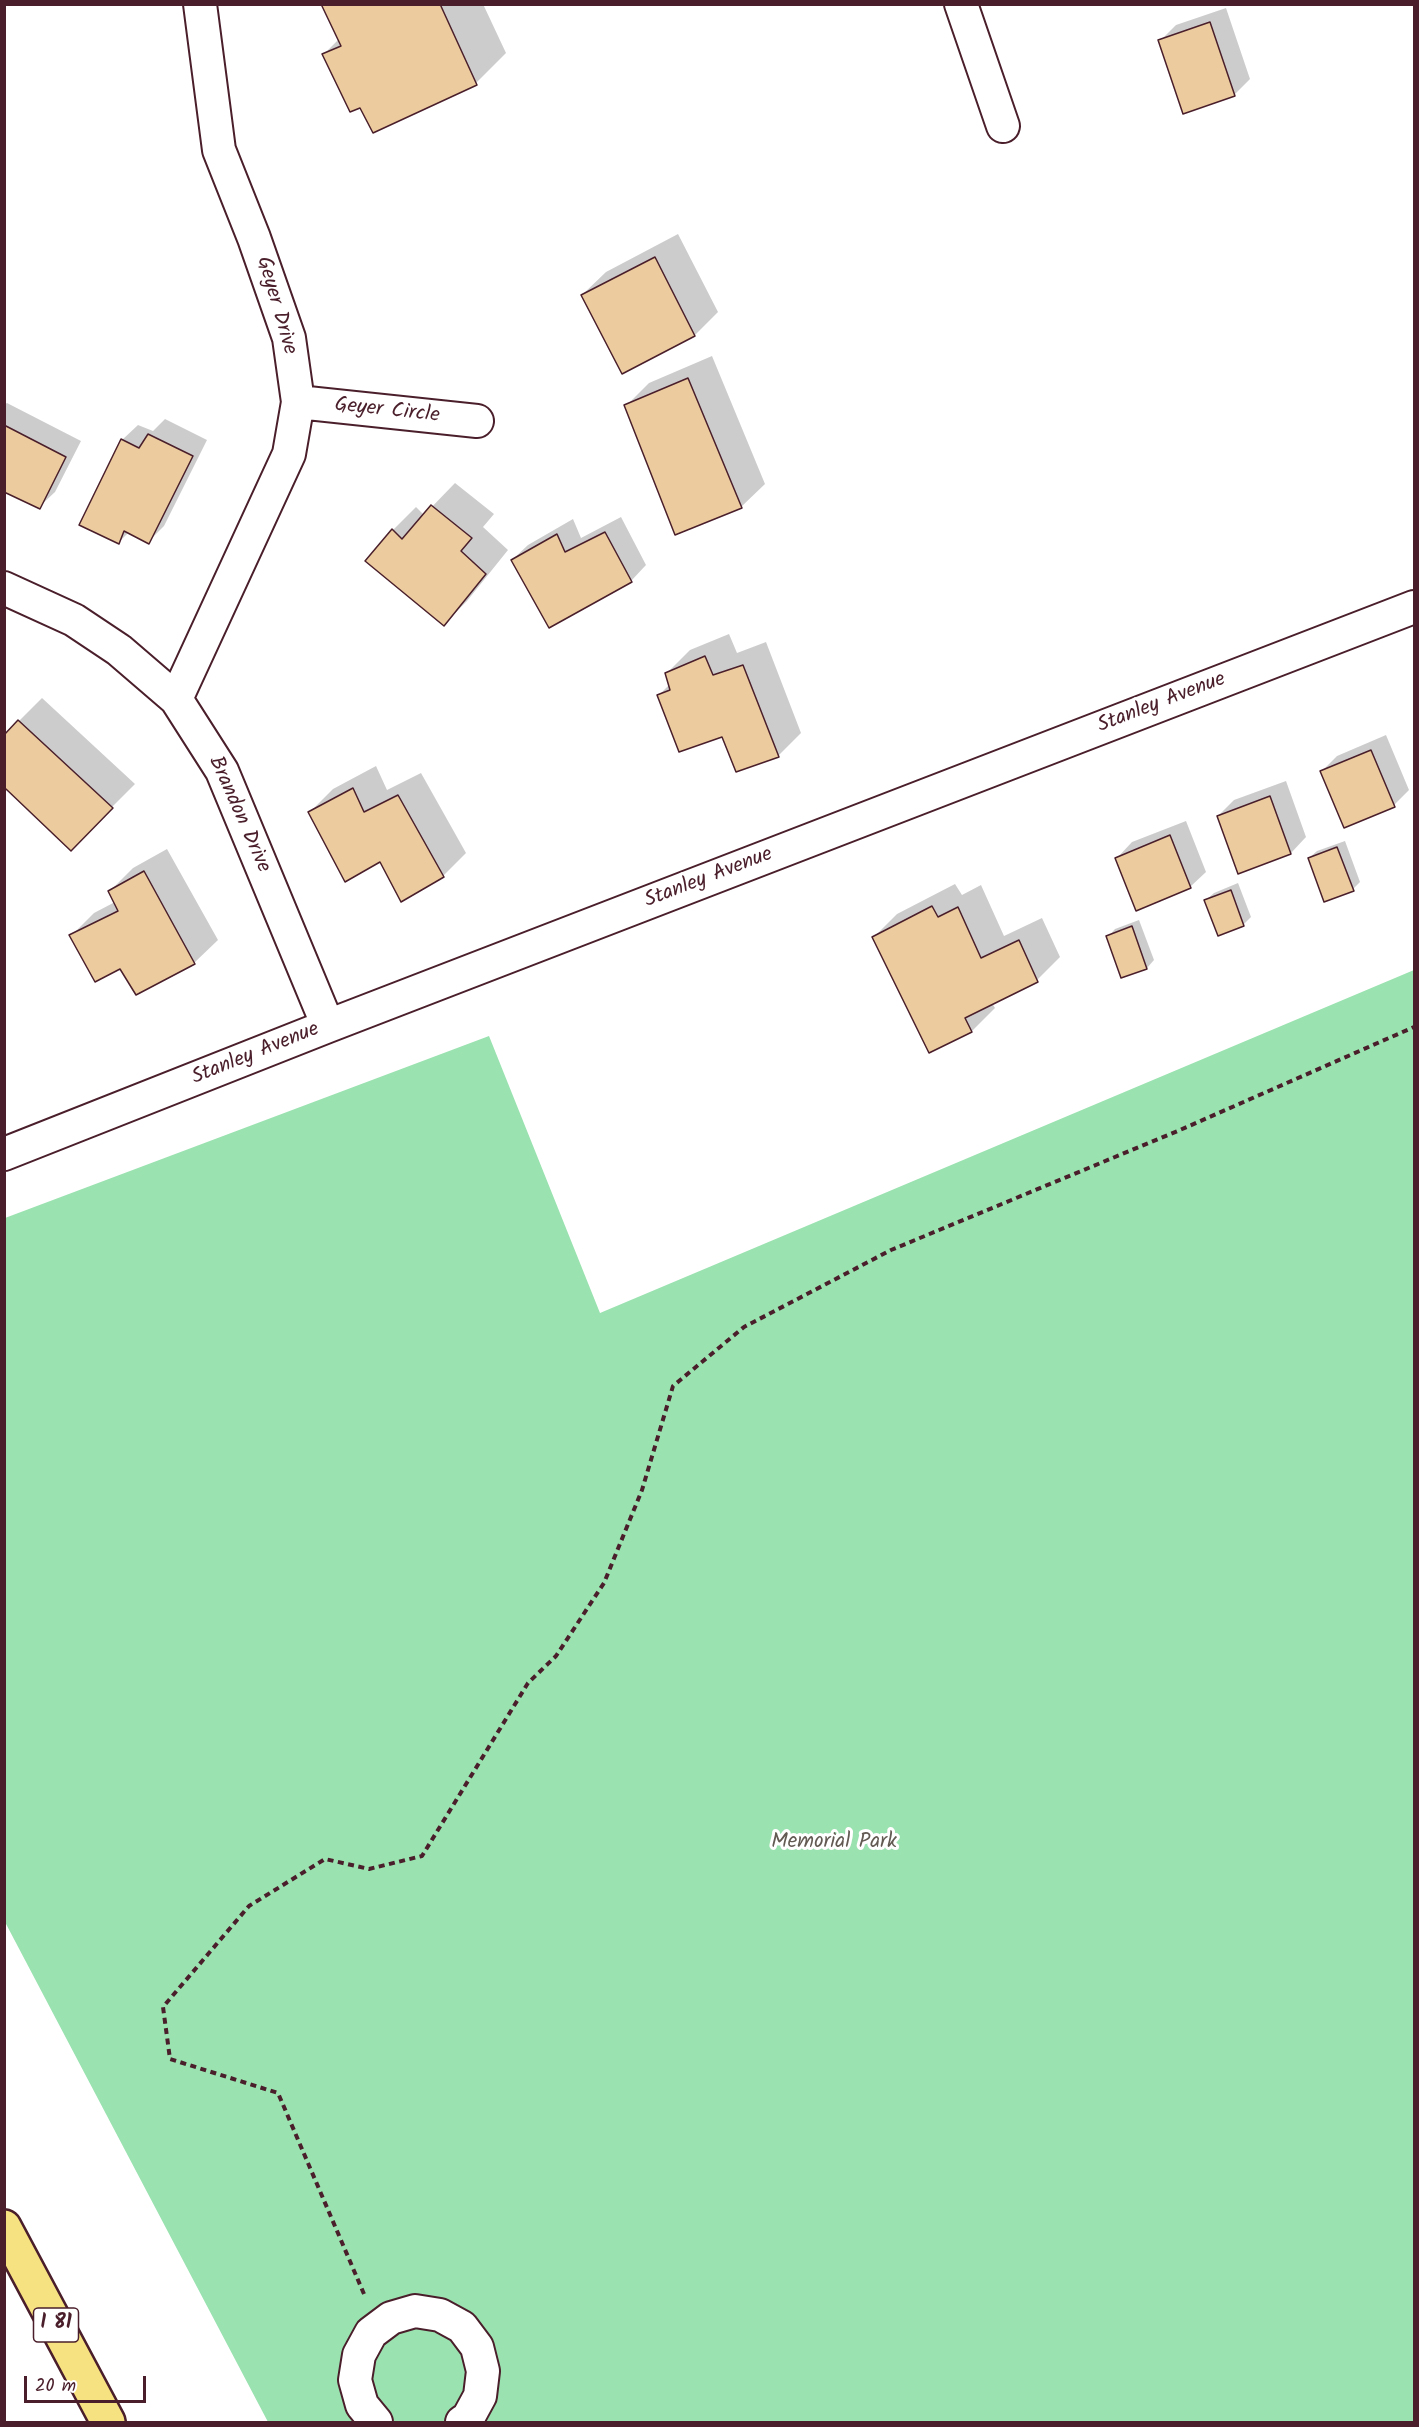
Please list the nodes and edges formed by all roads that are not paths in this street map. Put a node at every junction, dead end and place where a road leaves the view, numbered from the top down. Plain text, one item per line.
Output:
1 (200, 4) edge
2 (961, 4) edge
3 (1004, 126) dead end
4 (298, 402) junction
5 (477, 422) dead end
6 (4, 588) edge
7 (1414, 607) edge
8 (176, 699) junction
9 (328, 1026) junction
10 (4, 1154) edge
11 (4, 2227) edge
12 (466, 2421) edge
13 (108, 2422) edge
14 (376, 2422) edge

1 - 4 street, Geyer Drive
2 - 3 street
4 - 5 street, Geyer Circle
4 - 8 street, Geyer Drive
6 - 8 street, Brandon Drive
7 - 9 street, Stanley Avenue
8 - 9 street, Brandon Drive
9 - 10 street, Stanley Avenue
11 - 13 highway, I 81
12 - 14 street

